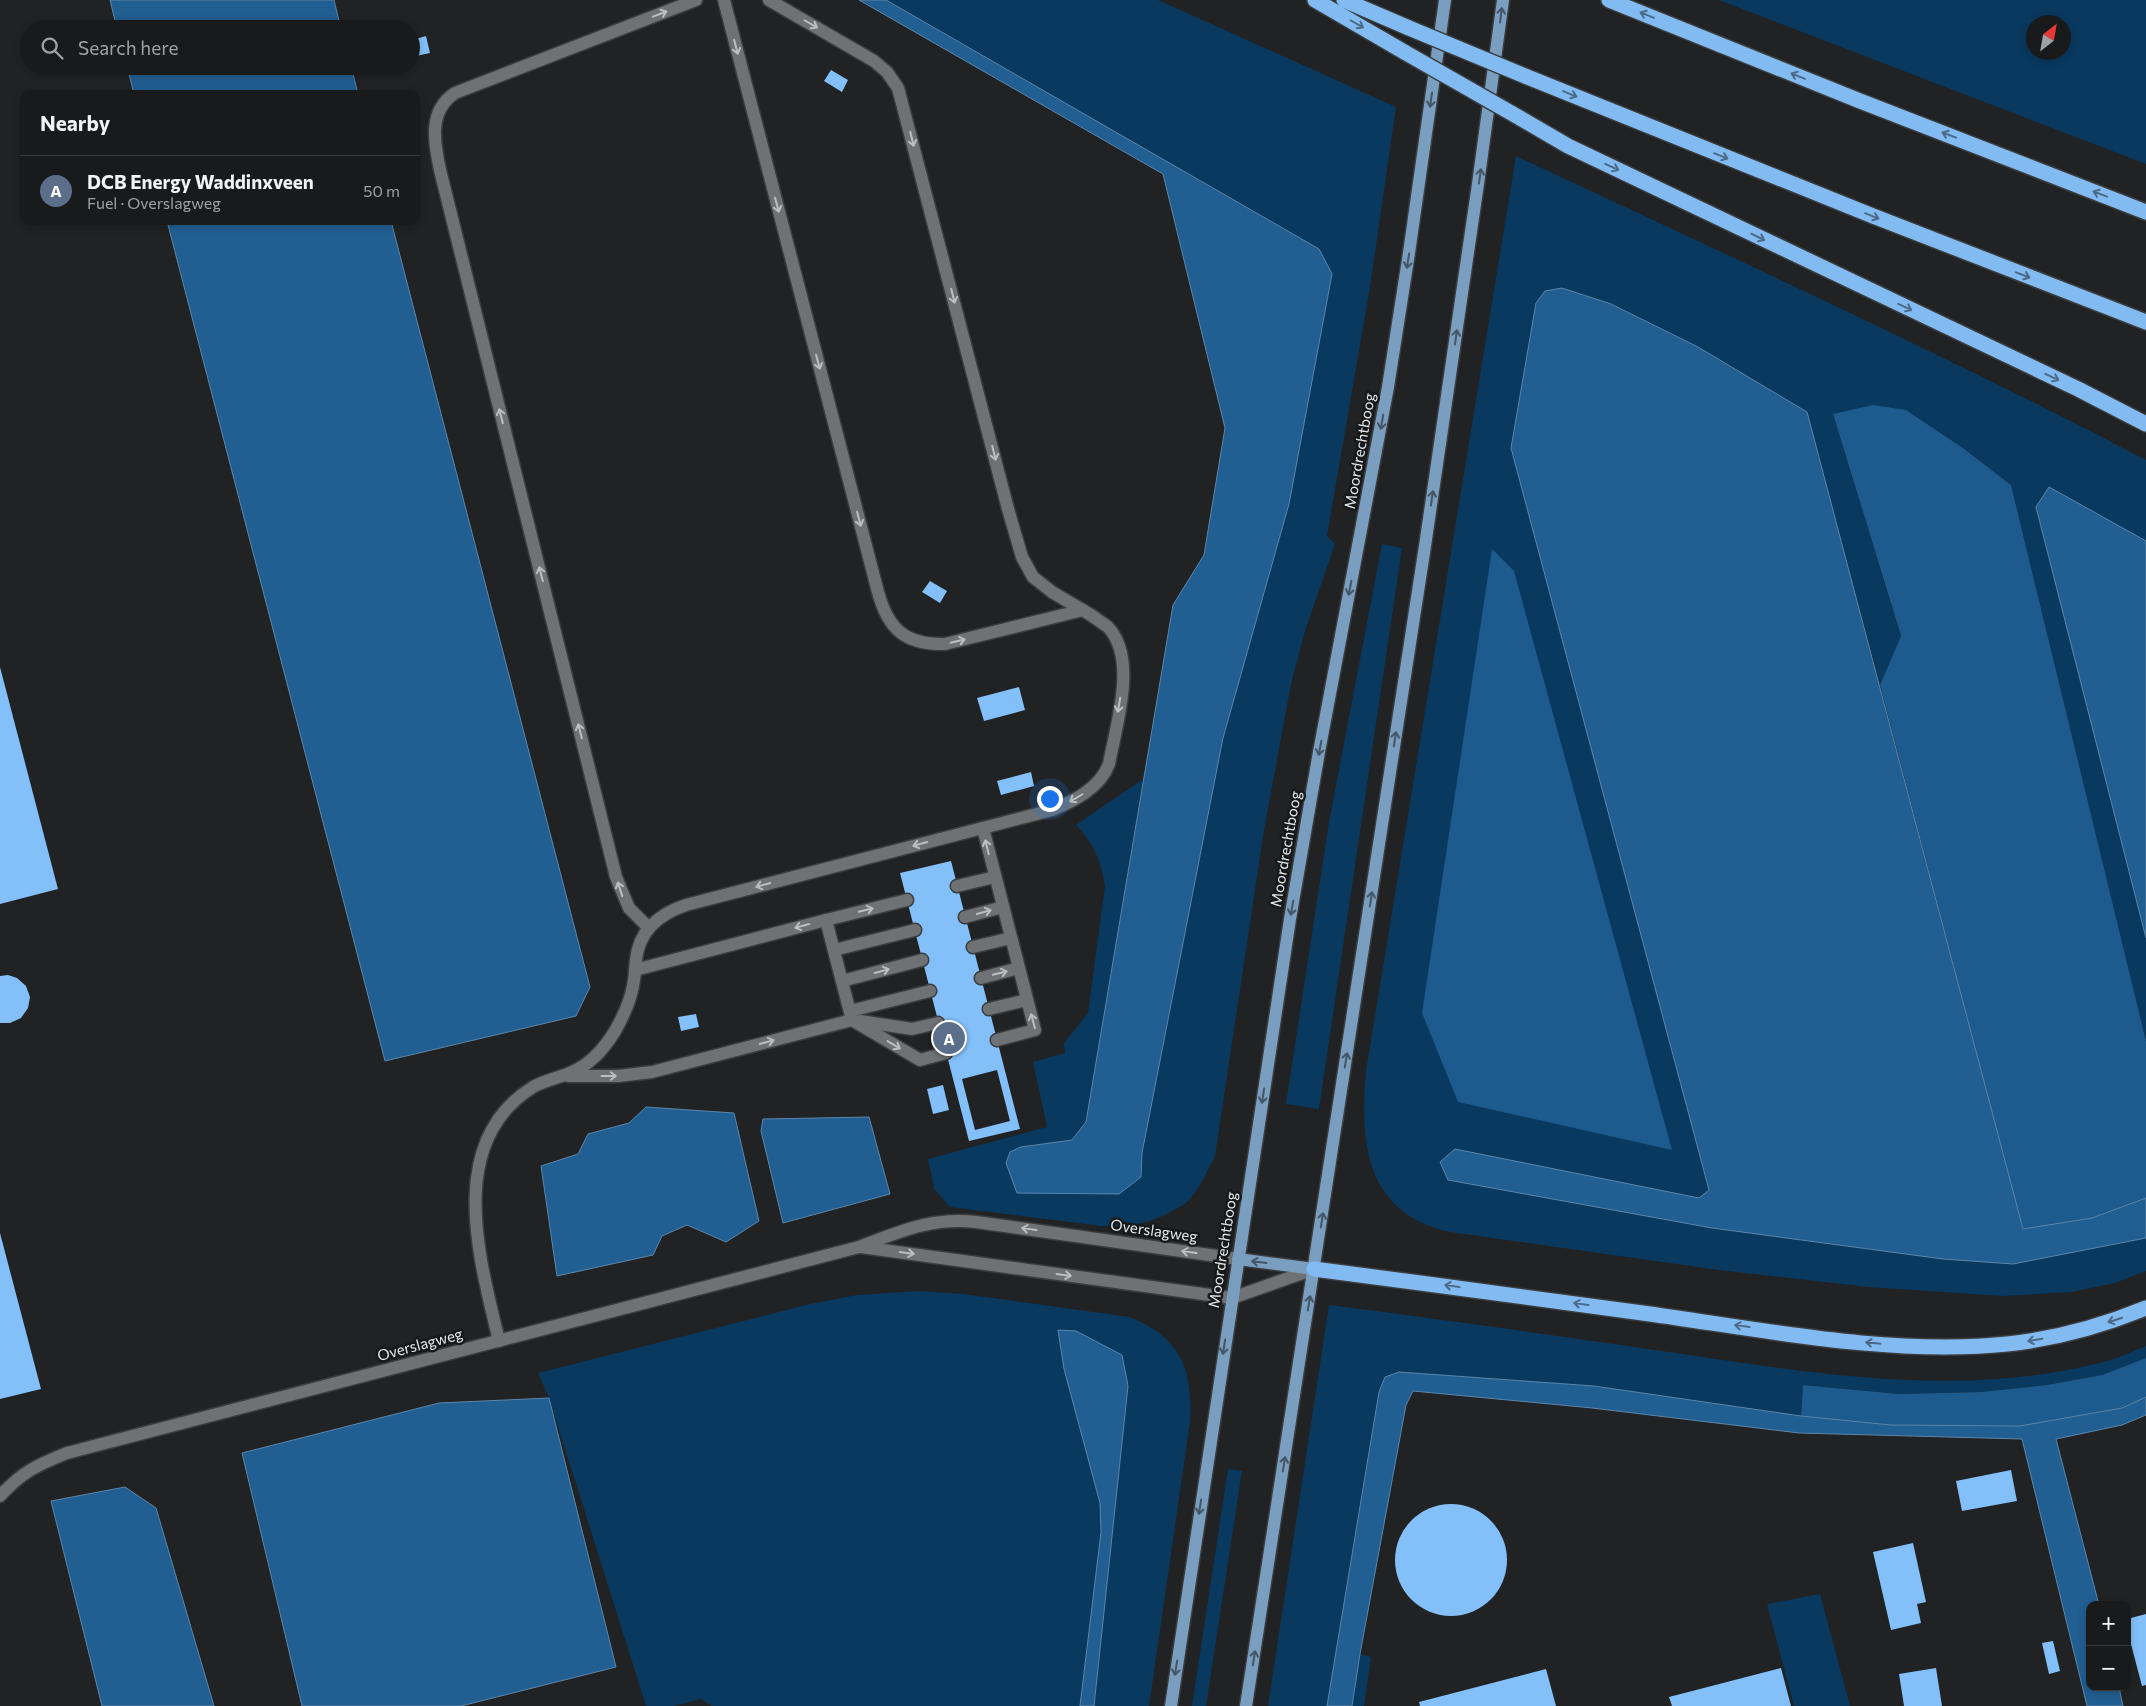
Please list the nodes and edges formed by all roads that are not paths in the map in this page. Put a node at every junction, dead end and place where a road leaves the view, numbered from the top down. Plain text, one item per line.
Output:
1 (696, 0) edge
2 (724, 0) edge
3 (769, 0) edge
4 (1315, 0) edge
5 (1344, 0) edge
6 (1445, 0) edge
7 (1503, 0) edge
8 (1609, 0) edge
9 (2146, 212) edge
10 (2146, 322) edge
11 (2146, 424) edge
12 (1083, 610) junction
13 (983, 828) junction
14 (995, 877) junction
15 (957, 886) dead end
16 (907, 900) dead end
17 (1003, 907) junction
18 (965, 917) dead end
19 (826, 920) junction
20 (648, 927) junction
21 (915, 930) dead end
22 (1011, 938) junction
23 (973, 947) dead end
24 (834, 950) junction
25 (922, 960) dead end
26 (1019, 968) junction
27 (635, 970) junction
28 (981, 978) dead end
29 (842, 981) junction
30 (930, 991) dead end
31 (1027, 1000) junction
32 (989, 1009) dead end
33 (851, 1016) junction
34 (938, 1023) dead end
35 (997, 1040) dead end
36 (946, 1053) dead end
37 (560, 1076) junction
38 (859, 1247) junction
39 (1238, 1259) junction
40 (1314, 1269) junction
41 (1232, 1298) junction
42 (2146, 1308) edge
43 (499, 1341) junction
44 (0, 1496) edge
45 (1170, 1706) edge
46 (1246, 1706) edge

20 -> 1 street
2 -> 12 street
3 -> 12 street
4 -> 11 highway, bridge
5 -> 10 highway, bridge
6 -> 39 main road, Moordrechtboog
40 -> 7 main road
9 -> 8 highway
12 -> 13 street
14 -> 13 street
13 -> 20 street
14 - 15 street
14 - 17 street
19 -> 16 street
18 -> 17 street
17 - 22 street
19 - 24 street
19 -> 27 street
20 - 27 street
21 - 24 street
22 - 23 street
22 - 26 street
24 - 29 street
29 -> 25 street
28 -> 26 street
26 - 31 street
27 - 37 street
29 - 33 street
30 - 33 street
31 - 32 street
35 -> 31 street
33 - 34 street
33 -> 36 street
37 -> 33 street
37 - 43 street
39 -> 38 street, Overslagweg
38 -> 41 street, Overslagweg
38 - 43 street, Overslagweg
40 -> 39 main road, Overslagweg
39 - 41 main road, Moordrechtboog
40 - 41 street, Overslagweg
42 -> 40 highway
46 -> 40 main road
41 -> 45 main road, Moordrechtboog
43 - 44 street, Overslagweg

